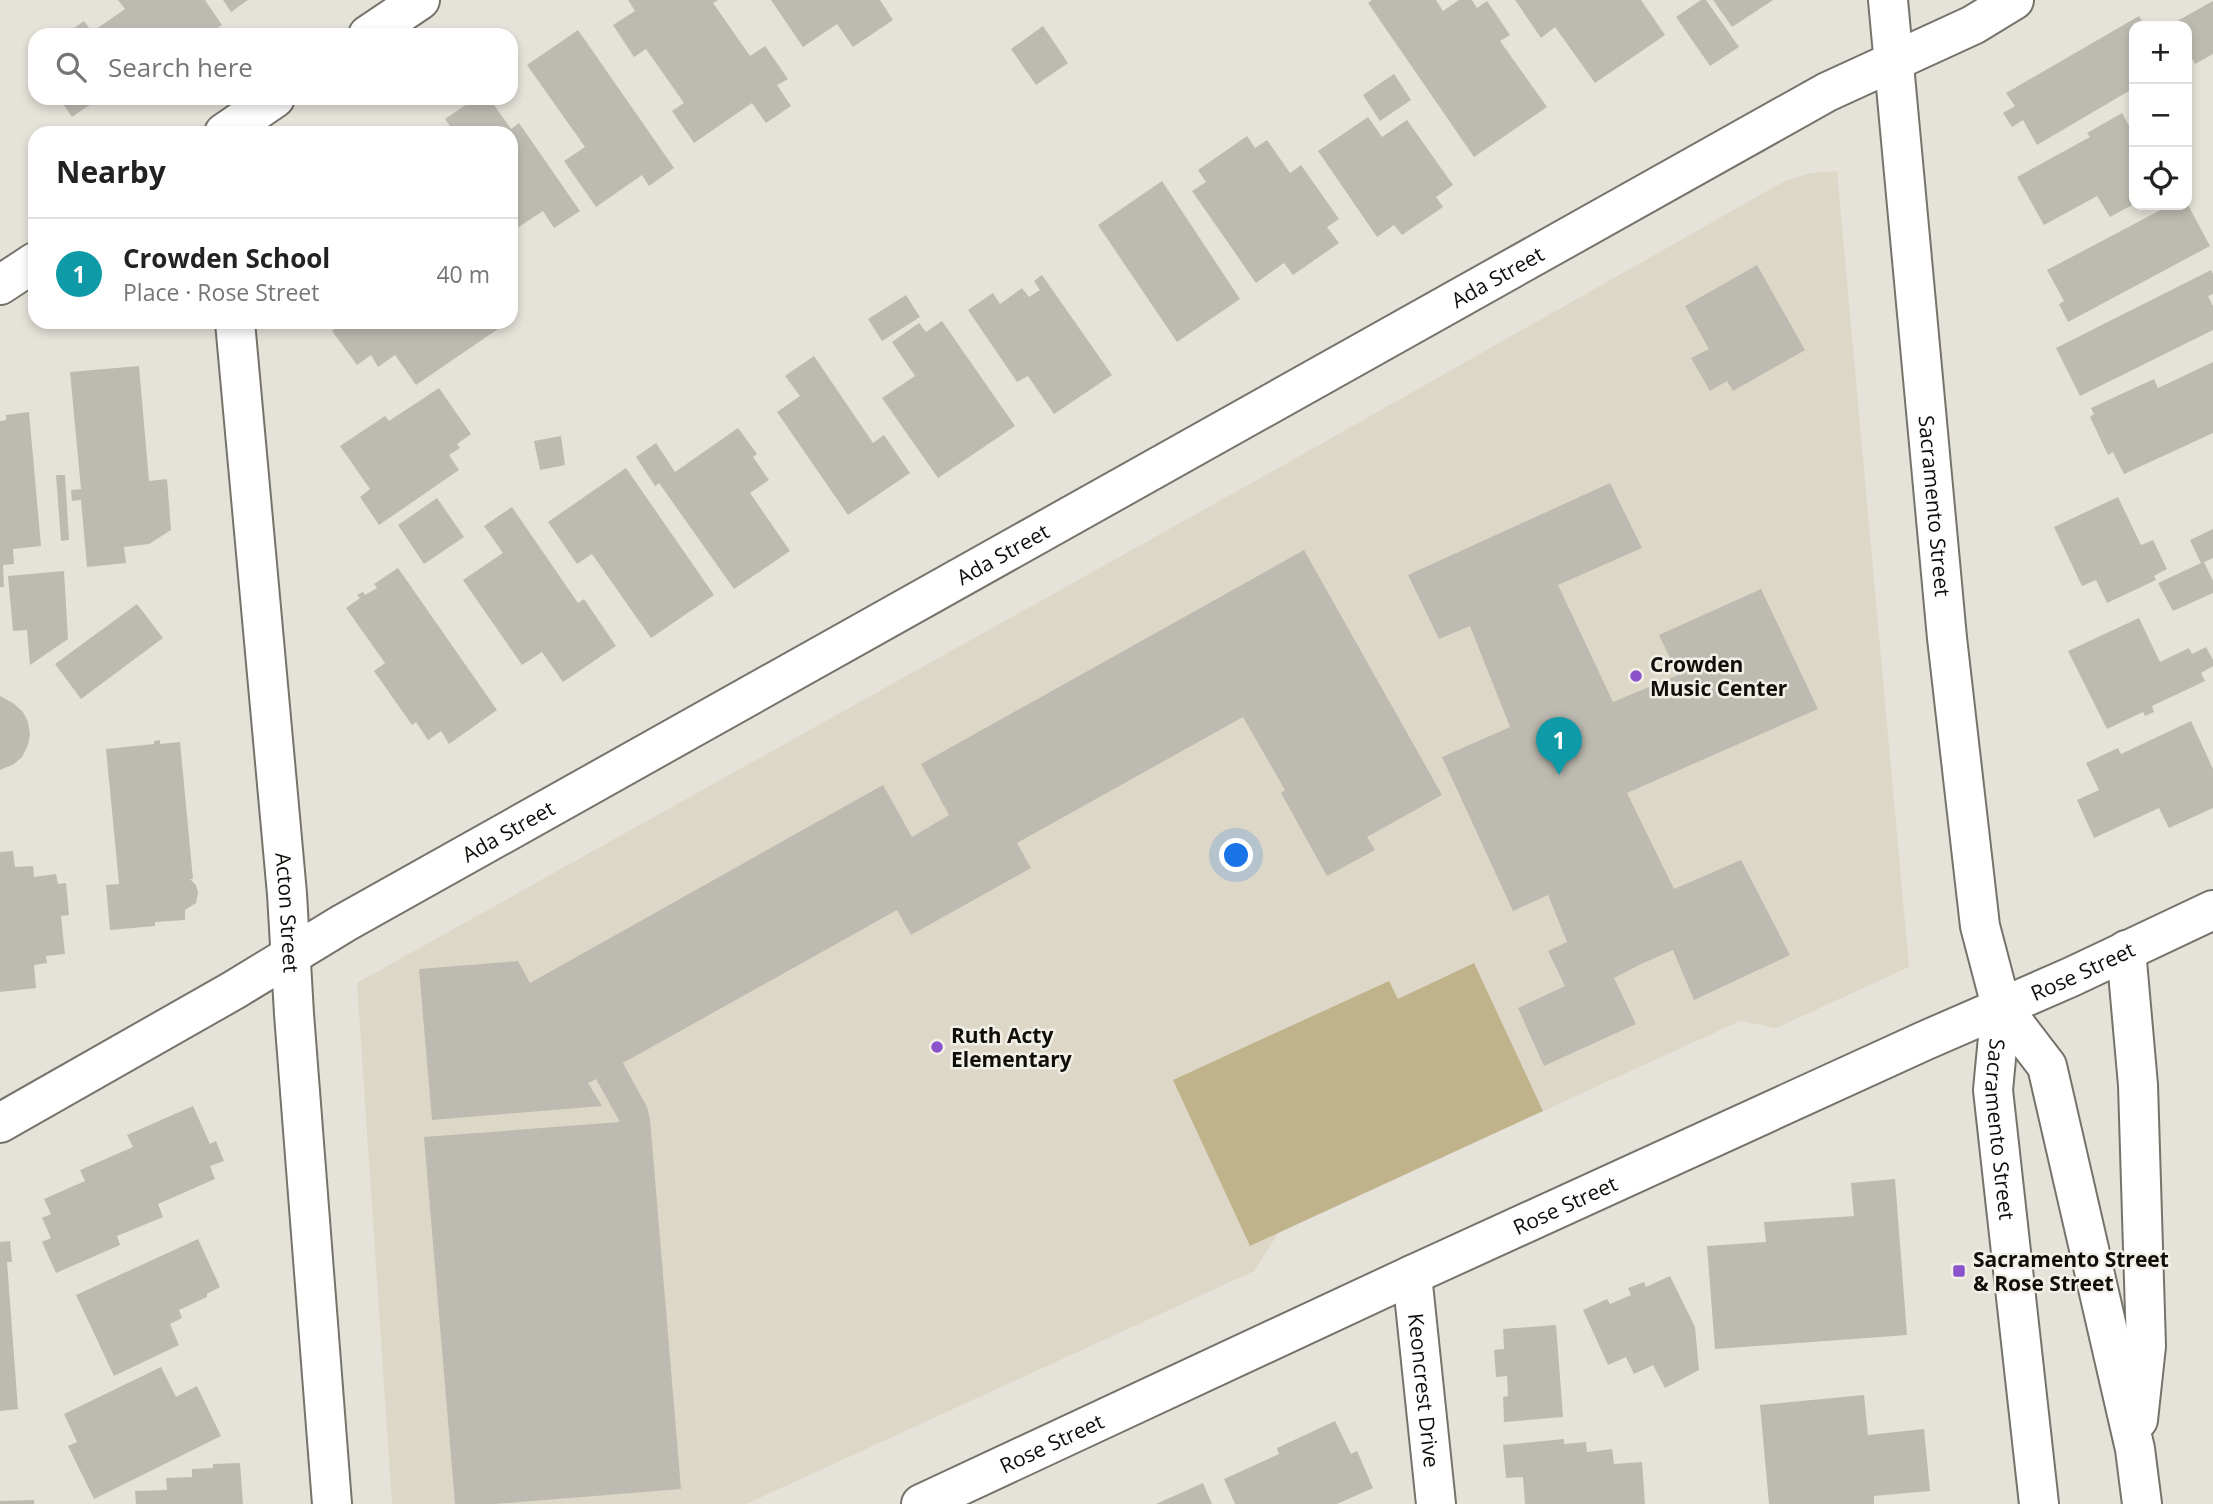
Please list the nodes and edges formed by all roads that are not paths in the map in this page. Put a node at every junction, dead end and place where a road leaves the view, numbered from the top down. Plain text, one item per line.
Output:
1 (419, 0) edge
2 (1888, 0) edge
3 (2014, 0) edge
4 (378, 28) edge
5 (1892, 62) junction
6 (265, 105) edge
7 (234, 126) edge
8 (28, 267) edge
9 (0, 285) edge
10 (236, 329) edge
11 (2213, 910) edge
12 (2126, 950) junction
13 (291, 957) junction
14 (2001, 1006) junction
15 (0, 1123) edge
16 (1412, 1275) junction
17 (2135, 1450) junction
18 (332, 1504) edge
19 (921, 1504) edge
20 (1436, 1504) edge
21 (2039, 1504) edge
22 (2142, 1504) edge

1 - 4 street
2 - 5 street, Sacramento Street
3 - 5 street, Ada Street
5 - 13 street, Ada Street
5 - 14 street, Sacramento Street
6 - 7 street
8 - 9 street
10 - 13 street, Acton Street
11 - 12 street, Rose Street
12 - 14 street, Rose Street
12 - 17 street
13 - 15 street, Ada Street
13 - 18 street, Acton Street
14 - 16 street, Rose Street
14 - 17 street, Sacramento Street
14 - 21 street, Sacramento Street
16 - 19 street, Rose Street
16 - 20 street, Keoncrest Drive
17 - 22 street, Sacramento Street

